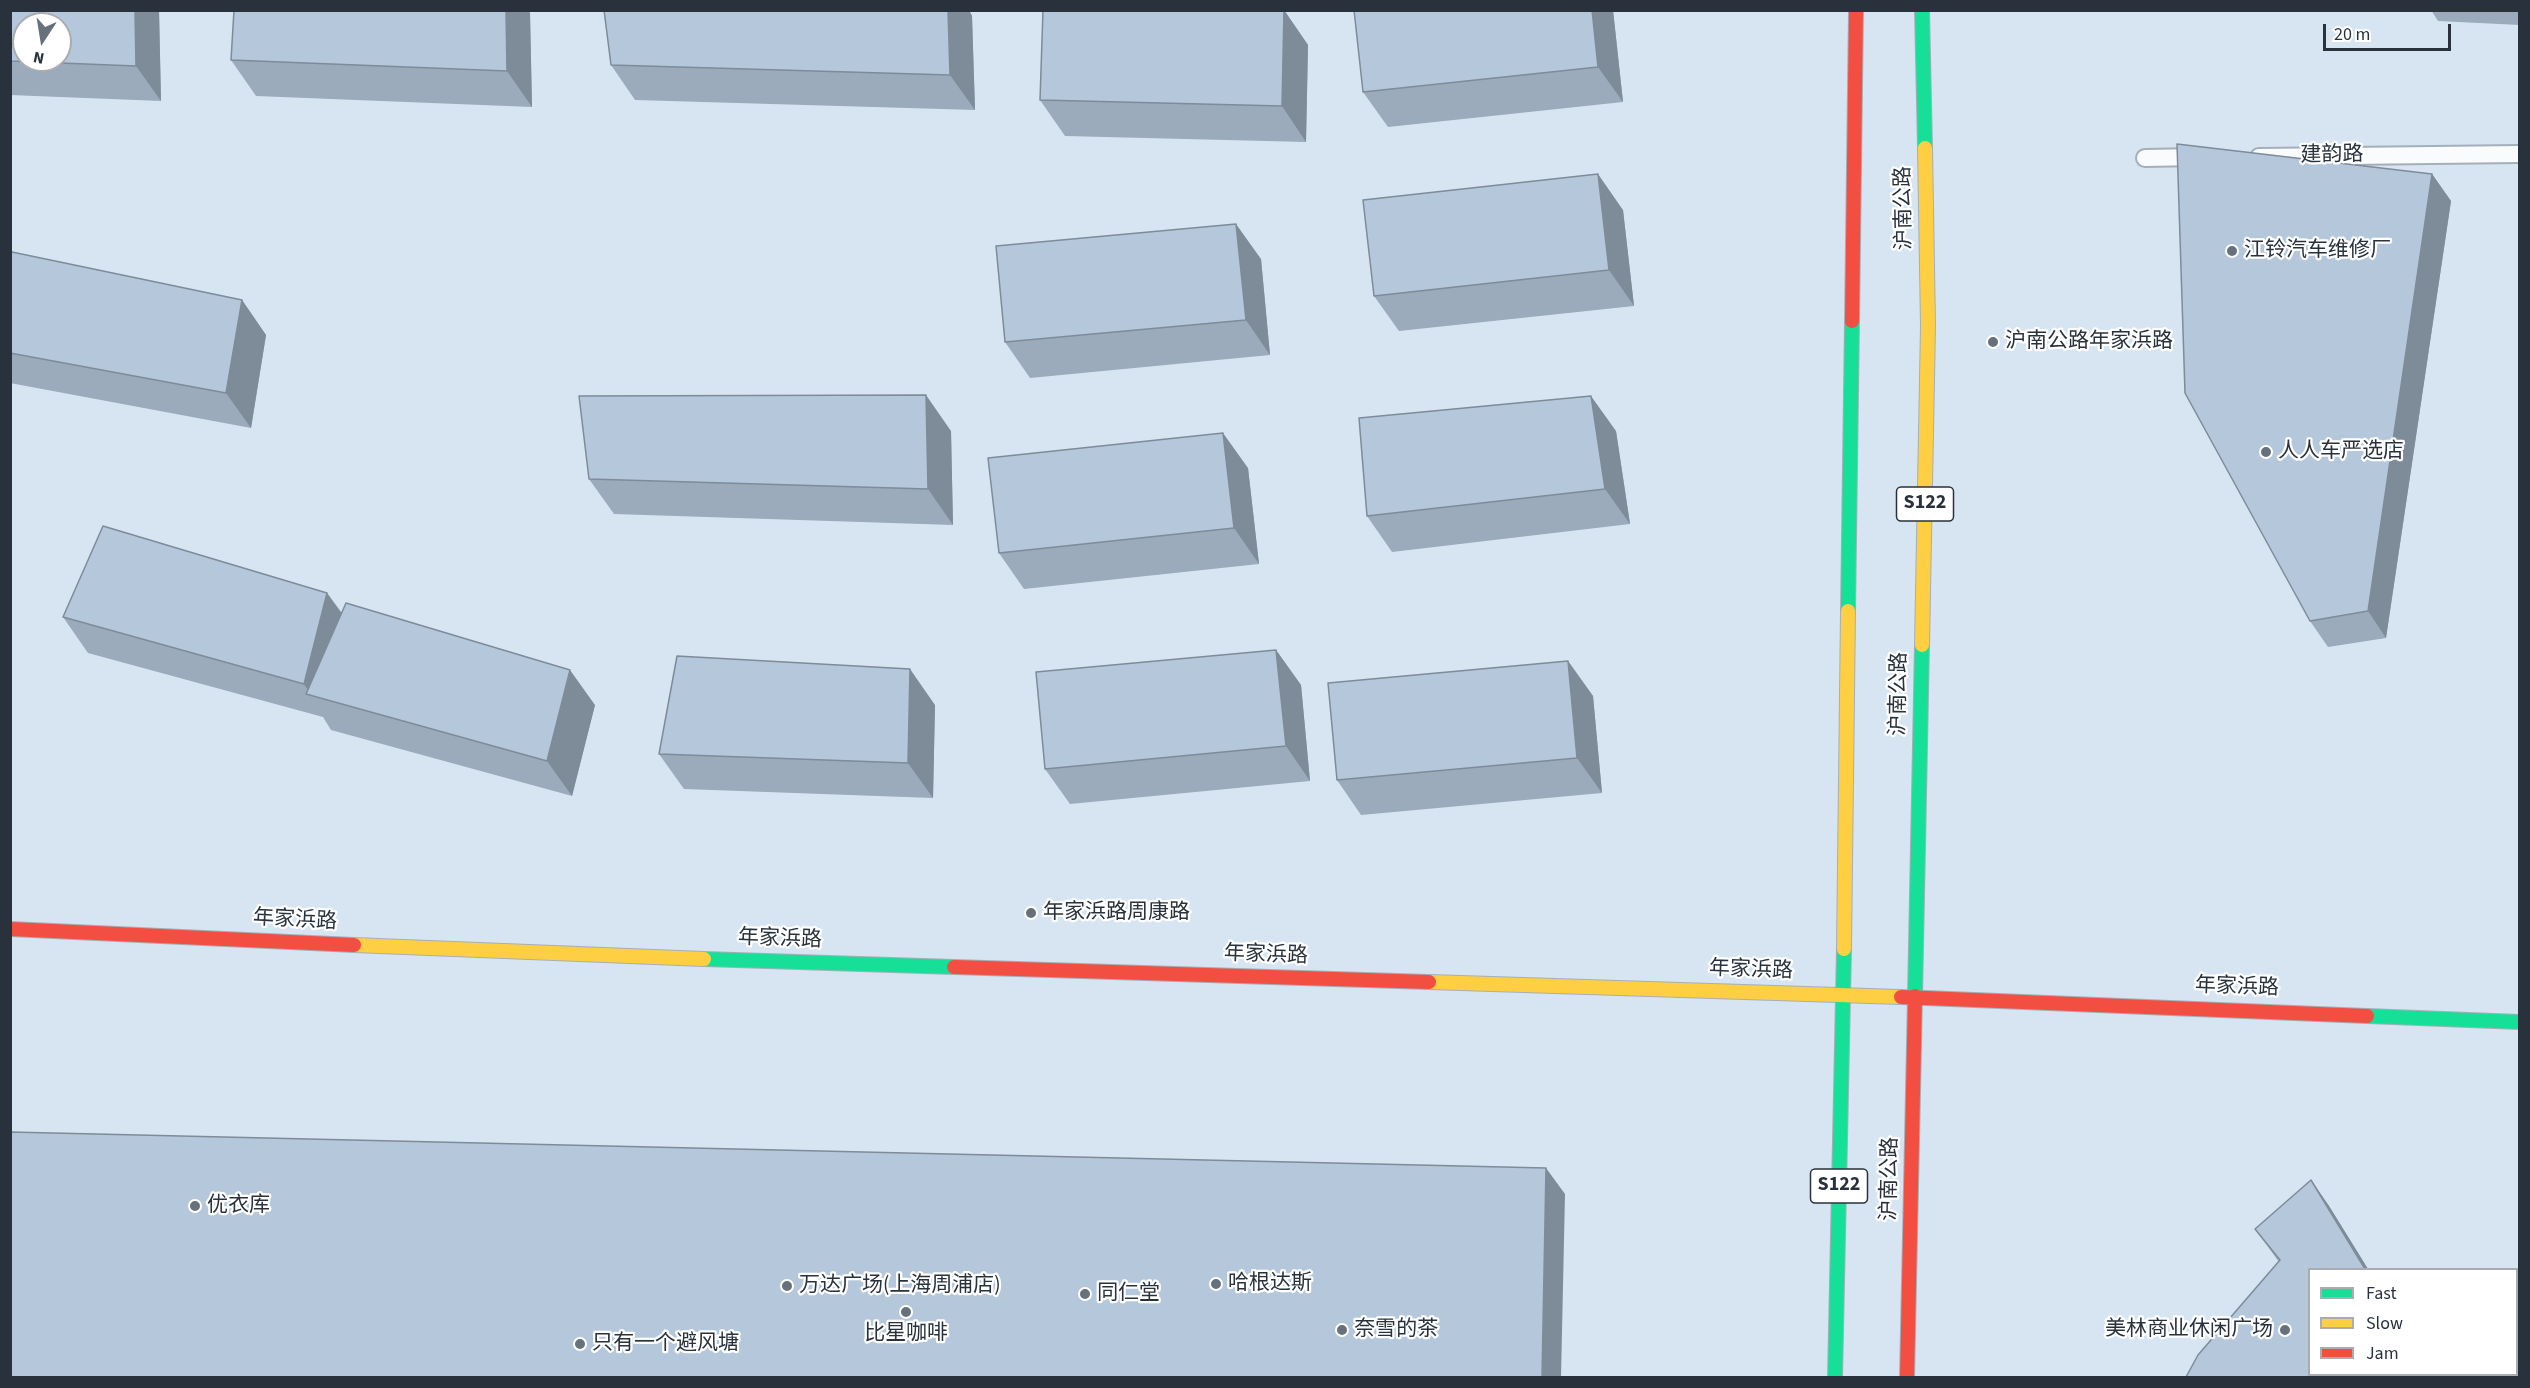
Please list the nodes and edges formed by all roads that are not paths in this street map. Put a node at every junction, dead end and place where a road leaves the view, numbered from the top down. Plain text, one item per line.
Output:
1 (1856, 10) edge
2 (1922, 10) edge
3 (2520, 154) edge
4 (2215, 157) edge
5 (2239, 157) edge
6 (2145, 158) dead end
7 (10, 929) edge
8 (1843, 995) junction
9 (1916, 997) junction
10 (2520, 1022) edge
11 (1835, 1377) edge
12 (1907, 1377) edge

1 - 8 main road, S122
2 - 9 main road, 沪南公路 / S122
3 - 5 lane, 建韵路
4 - 6 lane
7 - 8 main road, 年家浜路
8 - 9 main road, 年家浜路
8 - 11 main road, S122
9 - 10 main road, 年家浜路
9 - 12 main road, 沪南公路 / S122

